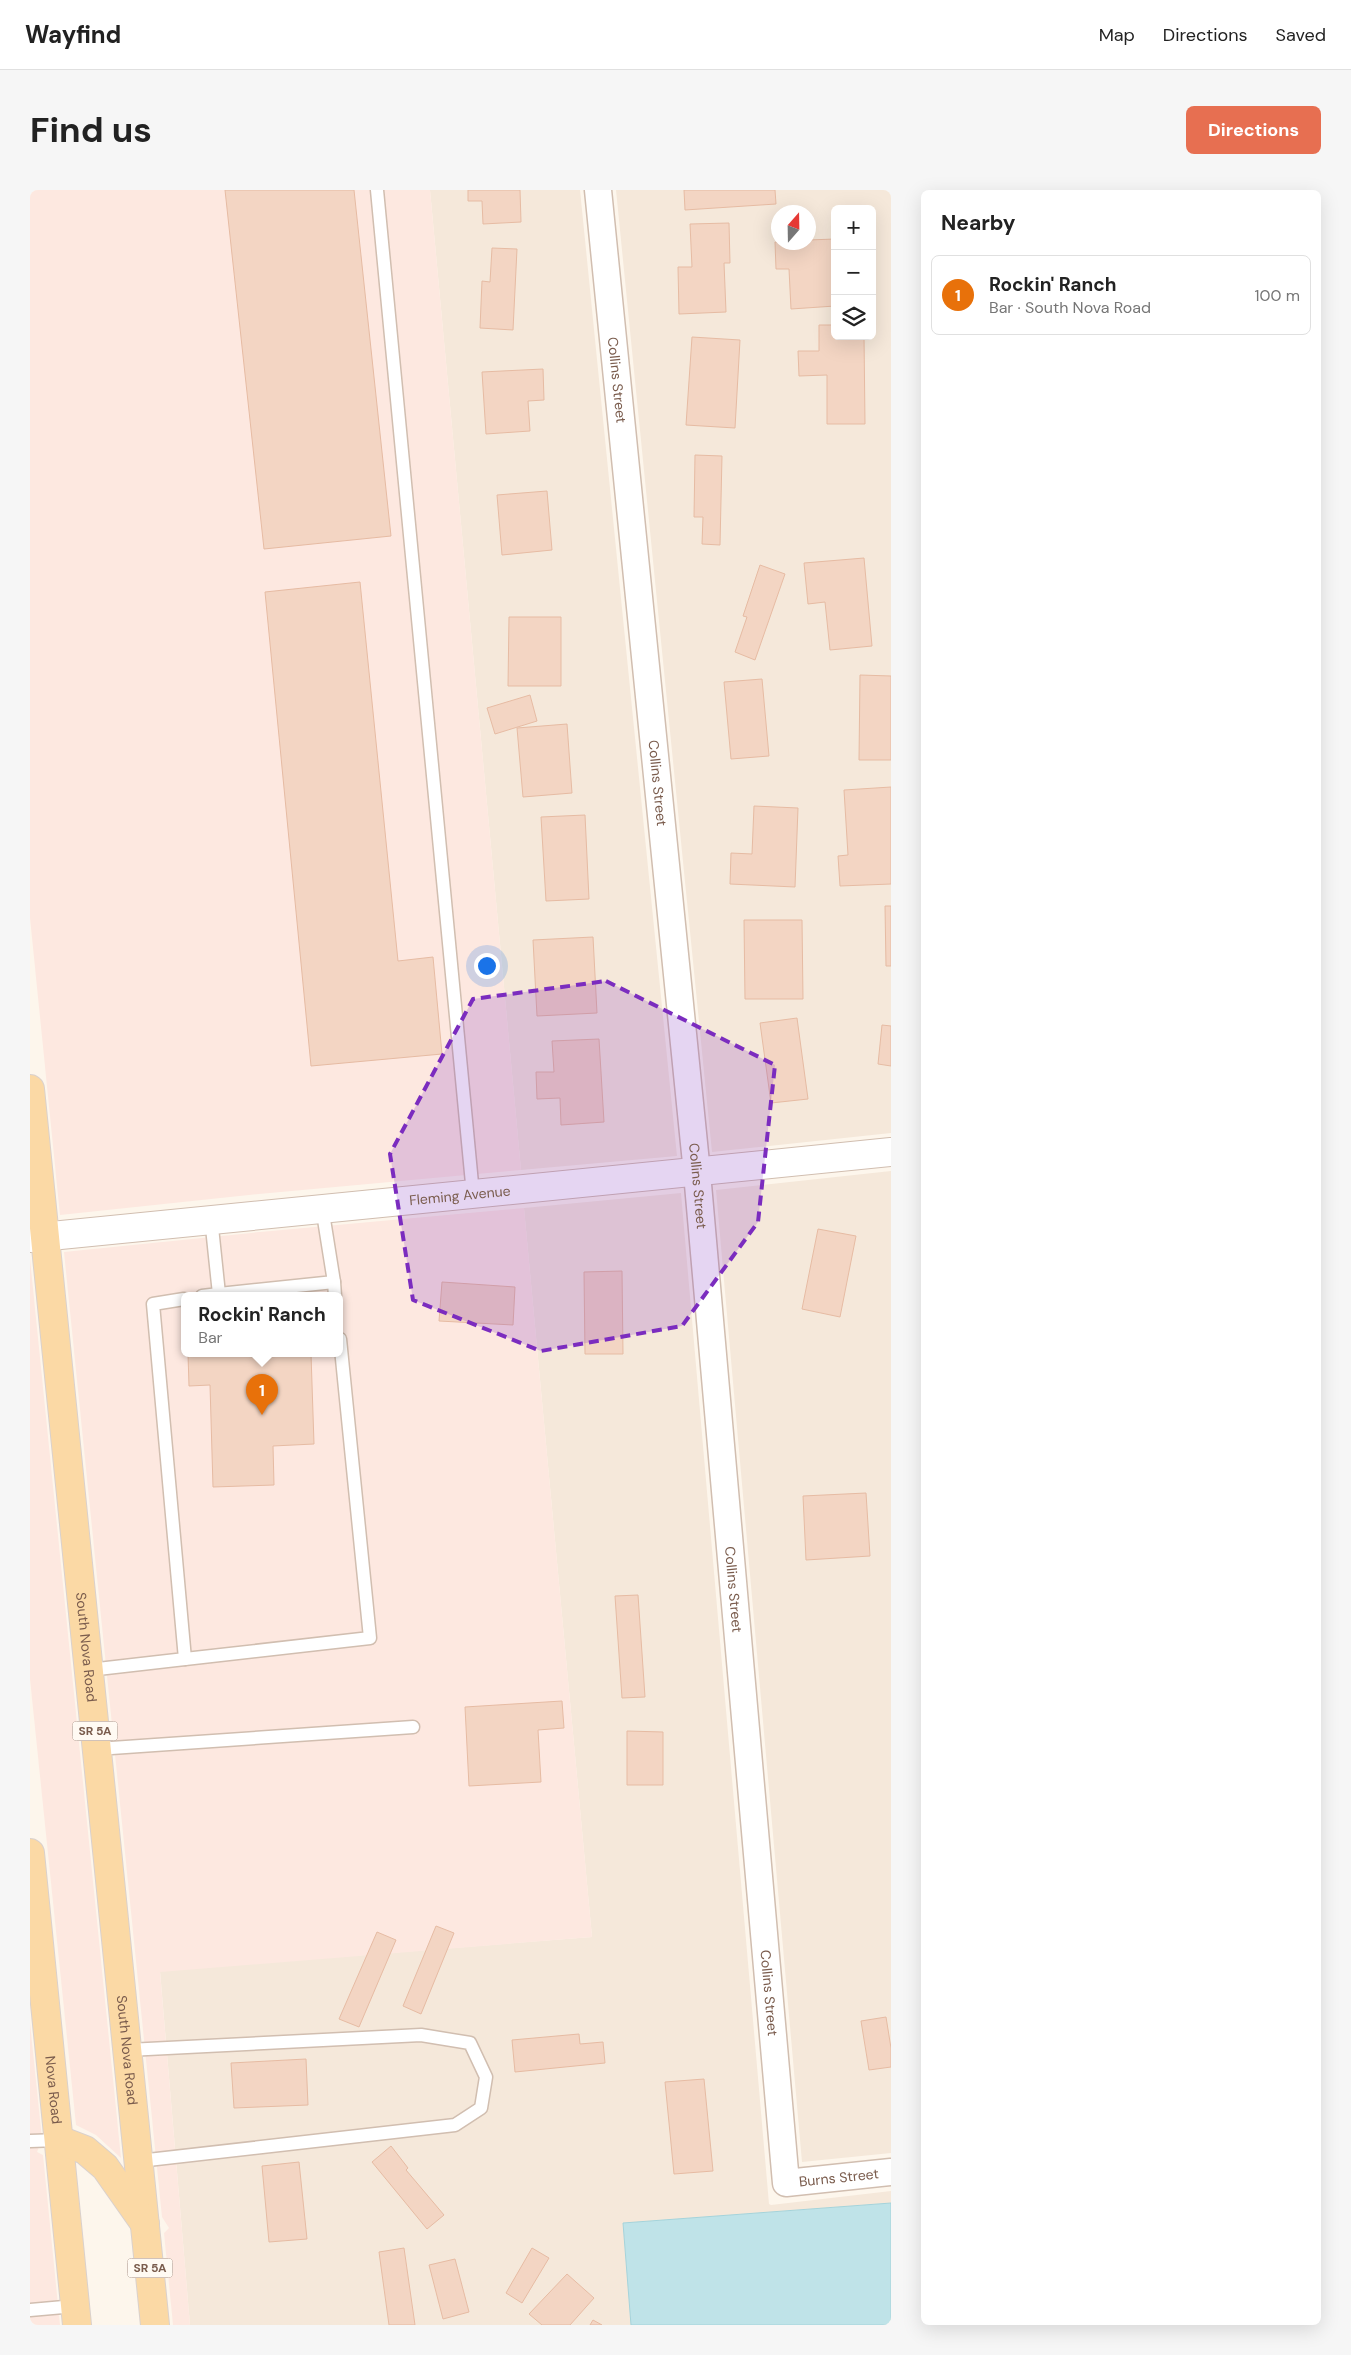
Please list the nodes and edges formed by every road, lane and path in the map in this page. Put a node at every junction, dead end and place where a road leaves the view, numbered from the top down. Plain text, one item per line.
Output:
1 (377, 190) edge
2 (598, 190) edge
3 (30, 1089) edge
4 (891, 1152) edge
5 (697, 1173) junction
6 (473, 1194) junction
7 (322, 1208) junction
8 (211, 1218) junction
9 (37, 1237) edge
10 (334, 1282) junction
11 (220, 1292) edge
12 (239, 1292) edge
13 (335, 1292) edge
14 (181, 1299) edge
15 (342, 1357) edge
16 (185, 1659) junction
17 (89, 1670) junction
18 (413, 1726) dead end
19 (97, 1749) junction
20 (30, 1862) edge
21 (128, 2050) junction
22 (59, 2140) junction
23 (30, 2141) edge
24 (139, 2161) junction
25 (891, 2172) edge
26 (786, 2183) joint
27 (145, 2226) junction
28 (30, 2310) edge
29 (76, 2316) edge
30 (155, 2325) edge

1 - 6 lane
2 - 5 street, Collins Street
3 - 9 main road, South Nova Road / SR 5A
4 - 5 street, Fleming Avenue
5 - 6 street, Fleming Avenue
5 - 26 street, Collins Street
6 - 7 street, Fleming Avenue
7 - 8 street, Fleming Avenue
7 - 10 lane
8 - 9 street, Fleming Avenue
8 - 11 lane
9 - 17 main road, South Nova Road / SR 5A
10 - 12 lane
10 - 13 lane
14 - 16 lane
15 - 16 lane
16 - 17 lane
17 - 19 main road, South Nova Road / SR 5A
18 - 19 lane
19 - 21 main road, South Nova Road / SR 5A
20 - 22 main road, Nova Road
21 - 24 main road, South Nova Road / SR 5A
21 - 24 lane
22 - 23 lane
22 - 27 main road
22 - 29 main road, Nova Road
24 - 27 main road, South Nova Road / SR 5A
25 - 26 street, Burns Street
27 - 30 main road, South Nova Road / SR 5A
28 - 29 lane

